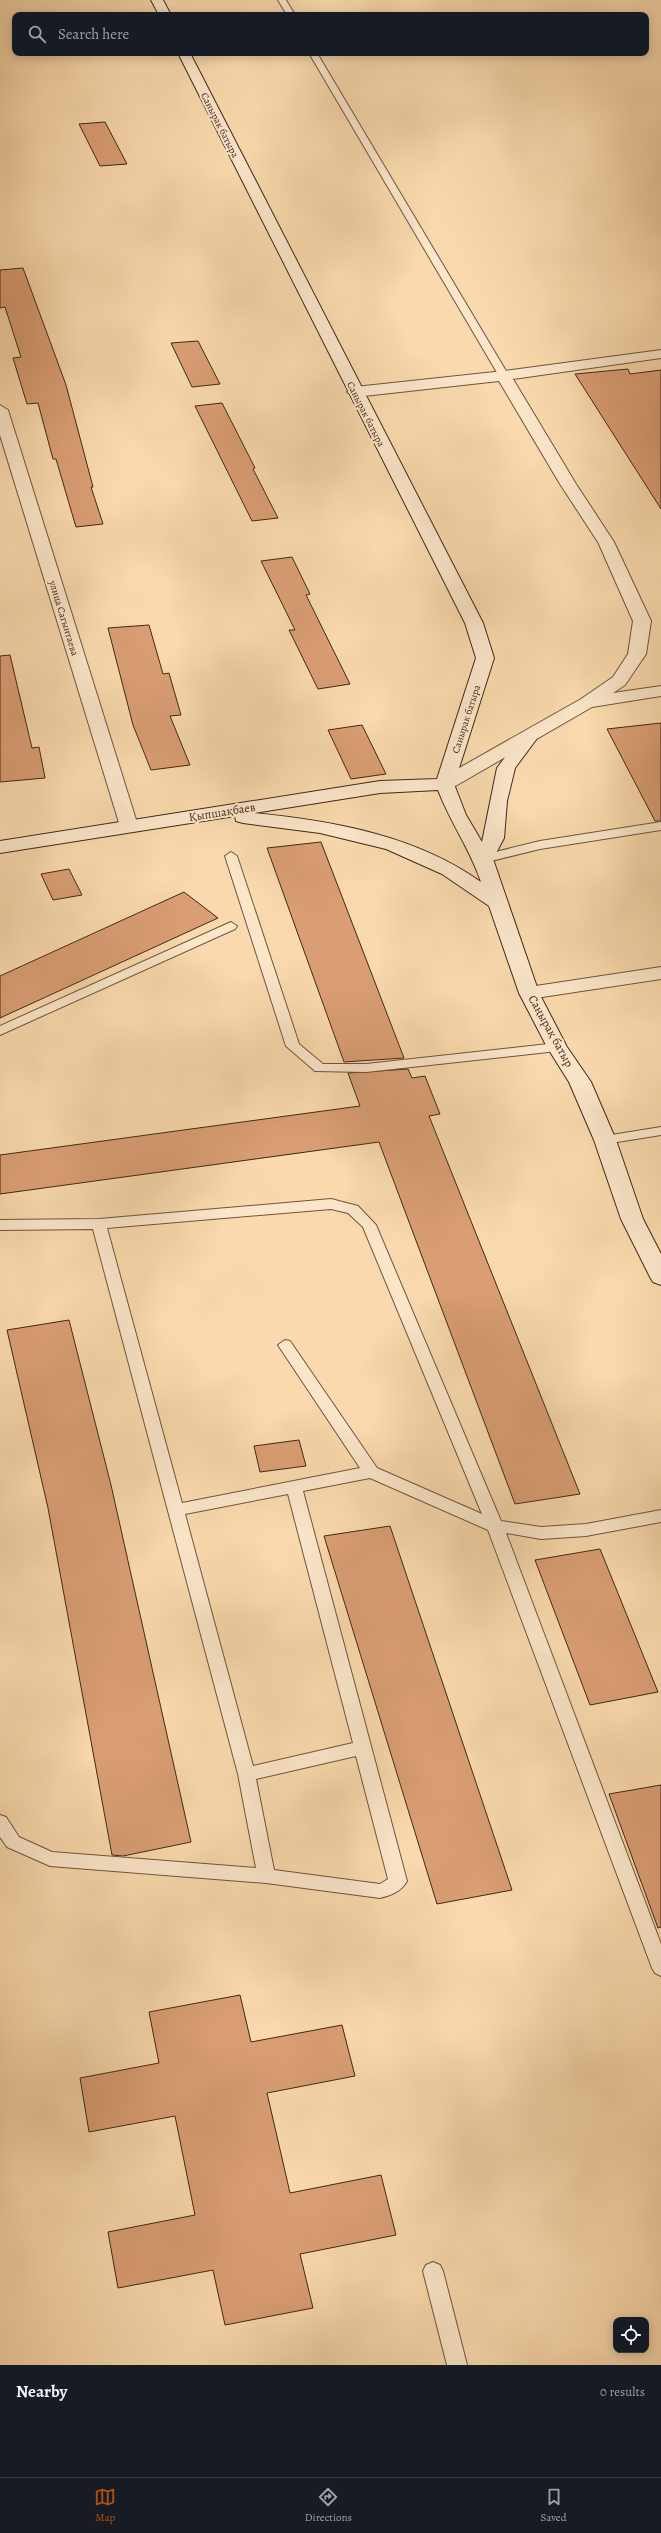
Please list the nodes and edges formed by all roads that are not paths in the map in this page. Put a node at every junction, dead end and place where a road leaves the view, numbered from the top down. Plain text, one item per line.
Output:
1 (157, 0) edge
2 (282, 0) edge
3 (163, 12) edge
4 (289, 12) edge
5 (186, 56) edge
6 (315, 56) edge
7 (661, 354) edge
8 (504, 376) junction
9 (355, 392) junction
10 (0, 410) edge
11 (661, 692) edge
12 (587, 703) junction
13 (529, 737) junction
14 (444, 784) junction
15 (210, 814) junction
16 (129, 826) junction
17 (661, 826) edge
18 (0, 847) edge
19 (231, 856) dead end
20 (483, 859) junction
21 (497, 902) junction
22 (231, 926) dead end
23 (661, 973) edge
24 (529, 993) junction
25 (0, 1031) edge
26 (557, 1047) junction
27 (661, 1131) edge
28 (605, 1140) junction
29 (100, 1224) junction
30 (0, 1225) edge
31 (661, 1277) edge
32 (284, 1344) dead end
33 (371, 1472) junction
34 (294, 1487) junction
35 (176, 1510) junction
36 (661, 1516) edge
37 (495, 1526) junction
38 (362, 1748) junction
39 (246, 1774) junction
40 (0, 1822) edge
41 (266, 1876) junction
42 (661, 1968) edge
43 (433, 2271) dead end
44 (457, 2365) edge

1 - 3 street
2 - 4 lane
5 - 9 street, Санырак батыра
6 - 8 lane
7 - 8 street
8 - 9 street
8 - 12 street
9 - 14 street, Санырак батыра
10 - 16 street, улица Сагынтаева
11 - 12 street
12 - 13 street
13 - 14 street
13 - 20 street
14 - 15 street, Қыпшақбаев
14 - 20 street, Саңырақ батыр
15 - 16 street, Қыпшақбаев
15 - 21 street
16 - 18 street, Қыпшақбаев
17 - 20 lane
19 - 26 lane
20 - 21 street, Саңырақ батыр
21 - 24 street, Саңырақ батыр
22 - 25 lane
23 - 24 street
24 - 26 street, Саңырақ батыр
26 - 28 street, Саңырақ батыр
27 - 28 lane
28 - 31 street, Саңырақ батыр
29 - 30 lane
29 - 35 lane
29 - 37 lane
32 - 33 lane
33 - 34 lane
33 - 37 lane
34 - 35 lane
34 - 38 lane
35 - 39 lane
36 - 37 lane
37 - 42 lane
38 - 39 lane
38 - 41 lane
39 - 41 lane
40 - 41 lane
43 - 44 lane

